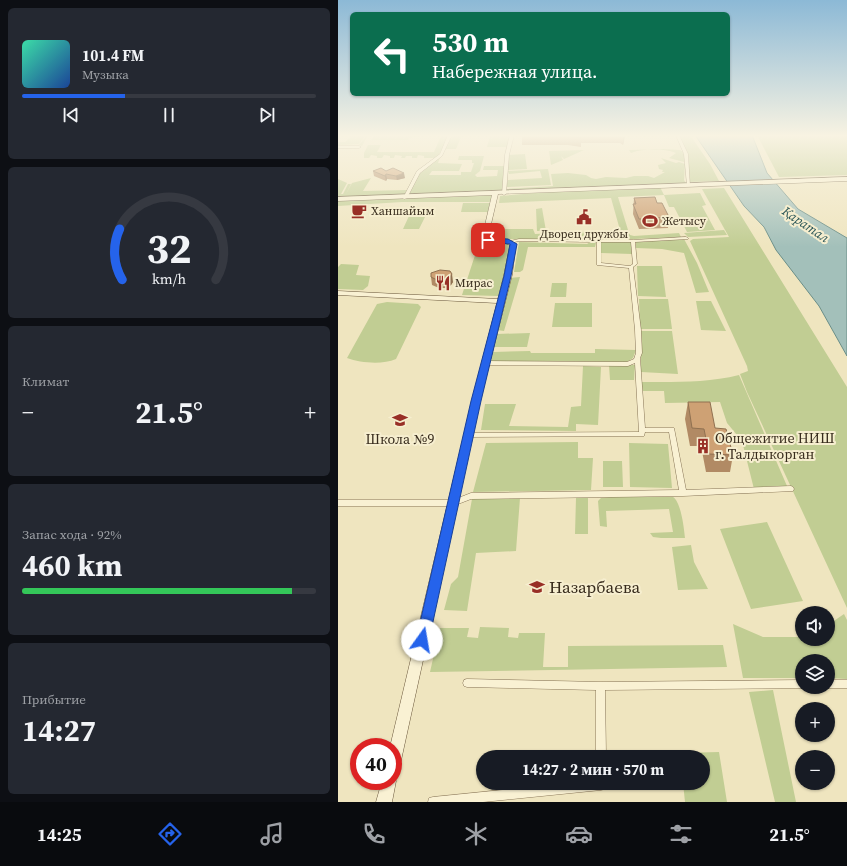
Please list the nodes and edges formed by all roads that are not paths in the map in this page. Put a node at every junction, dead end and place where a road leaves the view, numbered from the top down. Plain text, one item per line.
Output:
1 (418, 172) edge
2 (506, 172) edge
3 (688, 172) edge
4 (847, 179) edge
5 (689, 186) junction
6 (495, 194) junction
7 (504, 194) junction
8 (405, 198) junction
9 (339, 199) edge
10 (686, 238) dead end
11 (599, 240) junction
12 (634, 241) junction
13 (512, 242) junction
14 (631, 267) junction
15 (338, 293) edge
16 (501, 301) junction
17 (637, 357) junction
18 (485, 363) junction
19 (642, 430) junction
20 (468, 435) junction
21 (791, 489) dead end
22 (683, 493) junction
23 (338, 503) edge
24 (453, 503) junction
25 (467, 683) dead end
26 (795, 684) edge
27 (835, 684) edge
28 (847, 684) edge
29 (600, 686) junction
30 (399, 738) edge
31 (601, 750) edge
32 (387, 790) edge
33 (545, 790) edge
34 (384, 802) edge
35 (433, 802) edge

1 - 8 street
2 - 7 street
3 - 5 street
4 - 5 street
5 - 7 street
6 - 7 street
6 - 8 street
6 - 13 street
8 - 9 street
10 - 12 street
11 - 12 street
11 - 13 street
11 - 14 street
12 - 14 street
13 - 16 street
14 - 17 street
15 - 16 street
16 - 18 street
17 - 18 street
17 - 19 street
18 - 20 street
19 - 20 street
19 - 22 street
20 - 24 street
21 - 22 street
22 - 24 street
23 - 24 street
24 - 30 street
25 - 29 street
26 - 29 street
27 - 28 street
29 - 31 street
32 - 34 street
33 - 35 street

